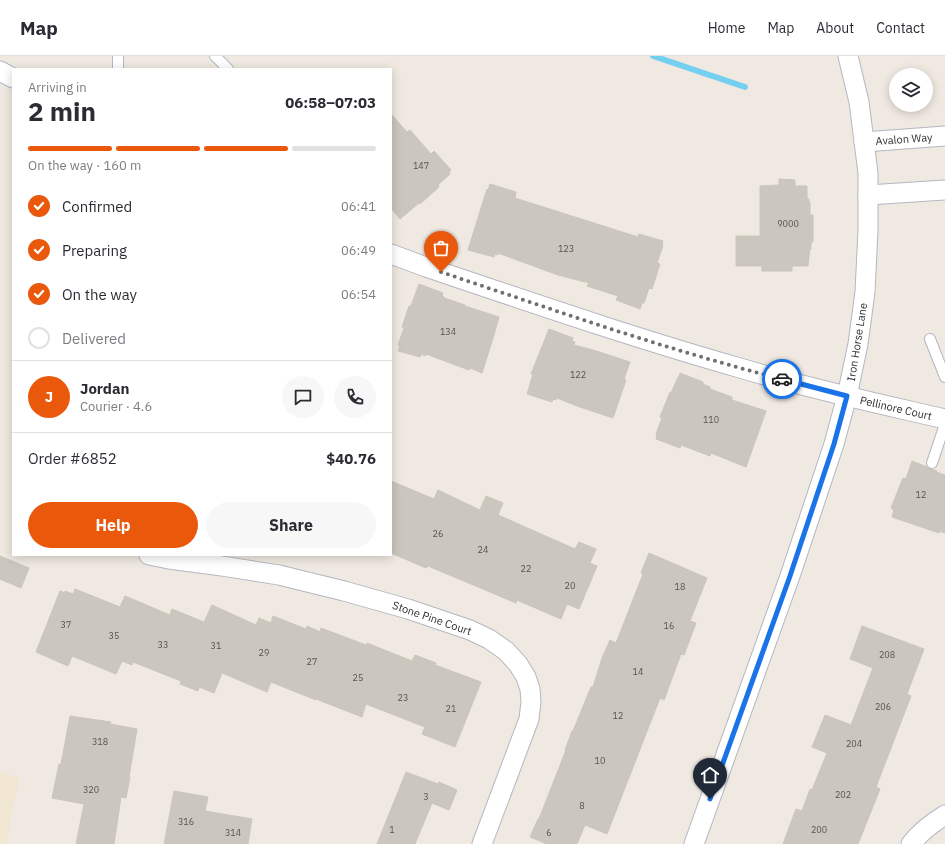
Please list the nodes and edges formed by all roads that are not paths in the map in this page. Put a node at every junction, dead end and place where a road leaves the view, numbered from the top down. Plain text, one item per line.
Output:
1 (118, 56) edge
2 (215, 56) edge
3 (848, 56) edge
4 (118, 68) edge
5 (227, 68) edge
6 (0, 71) edge
7 (12, 77) edge
8 (945, 136) edge
9 (864, 142) junction
10 (945, 190) edge
11 (868, 196) junction
12 (392, 254) edge
13 (930, 339) dead end
14 (945, 377) edge
15 (847, 396) junction
16 (945, 419) edge
17 (945, 424) edge
18 (932, 463) dead end
19 (154, 556) edge
20 (945, 815) edge
21 (482, 844) edge
22 (694, 844) edge
23 (911, 844) edge

1 - 4 lane
2 - 5 lane
3 - 9 street, Iron Horse Lane
6 - 7 street
8 - 9 street, Avalon Way
9 - 11 street, Iron Horse Lane
10 - 11 street
11 - 15 street, Iron Horse Lane
12 - 15 street, Pellinore Court
13 - 14 lane
15 - 16 street, Pellinore Court
15 - 22 street, Iron Horse Lane
17 - 18 lane
19 - 21 street, Stone Pine Court
20 - 23 street

